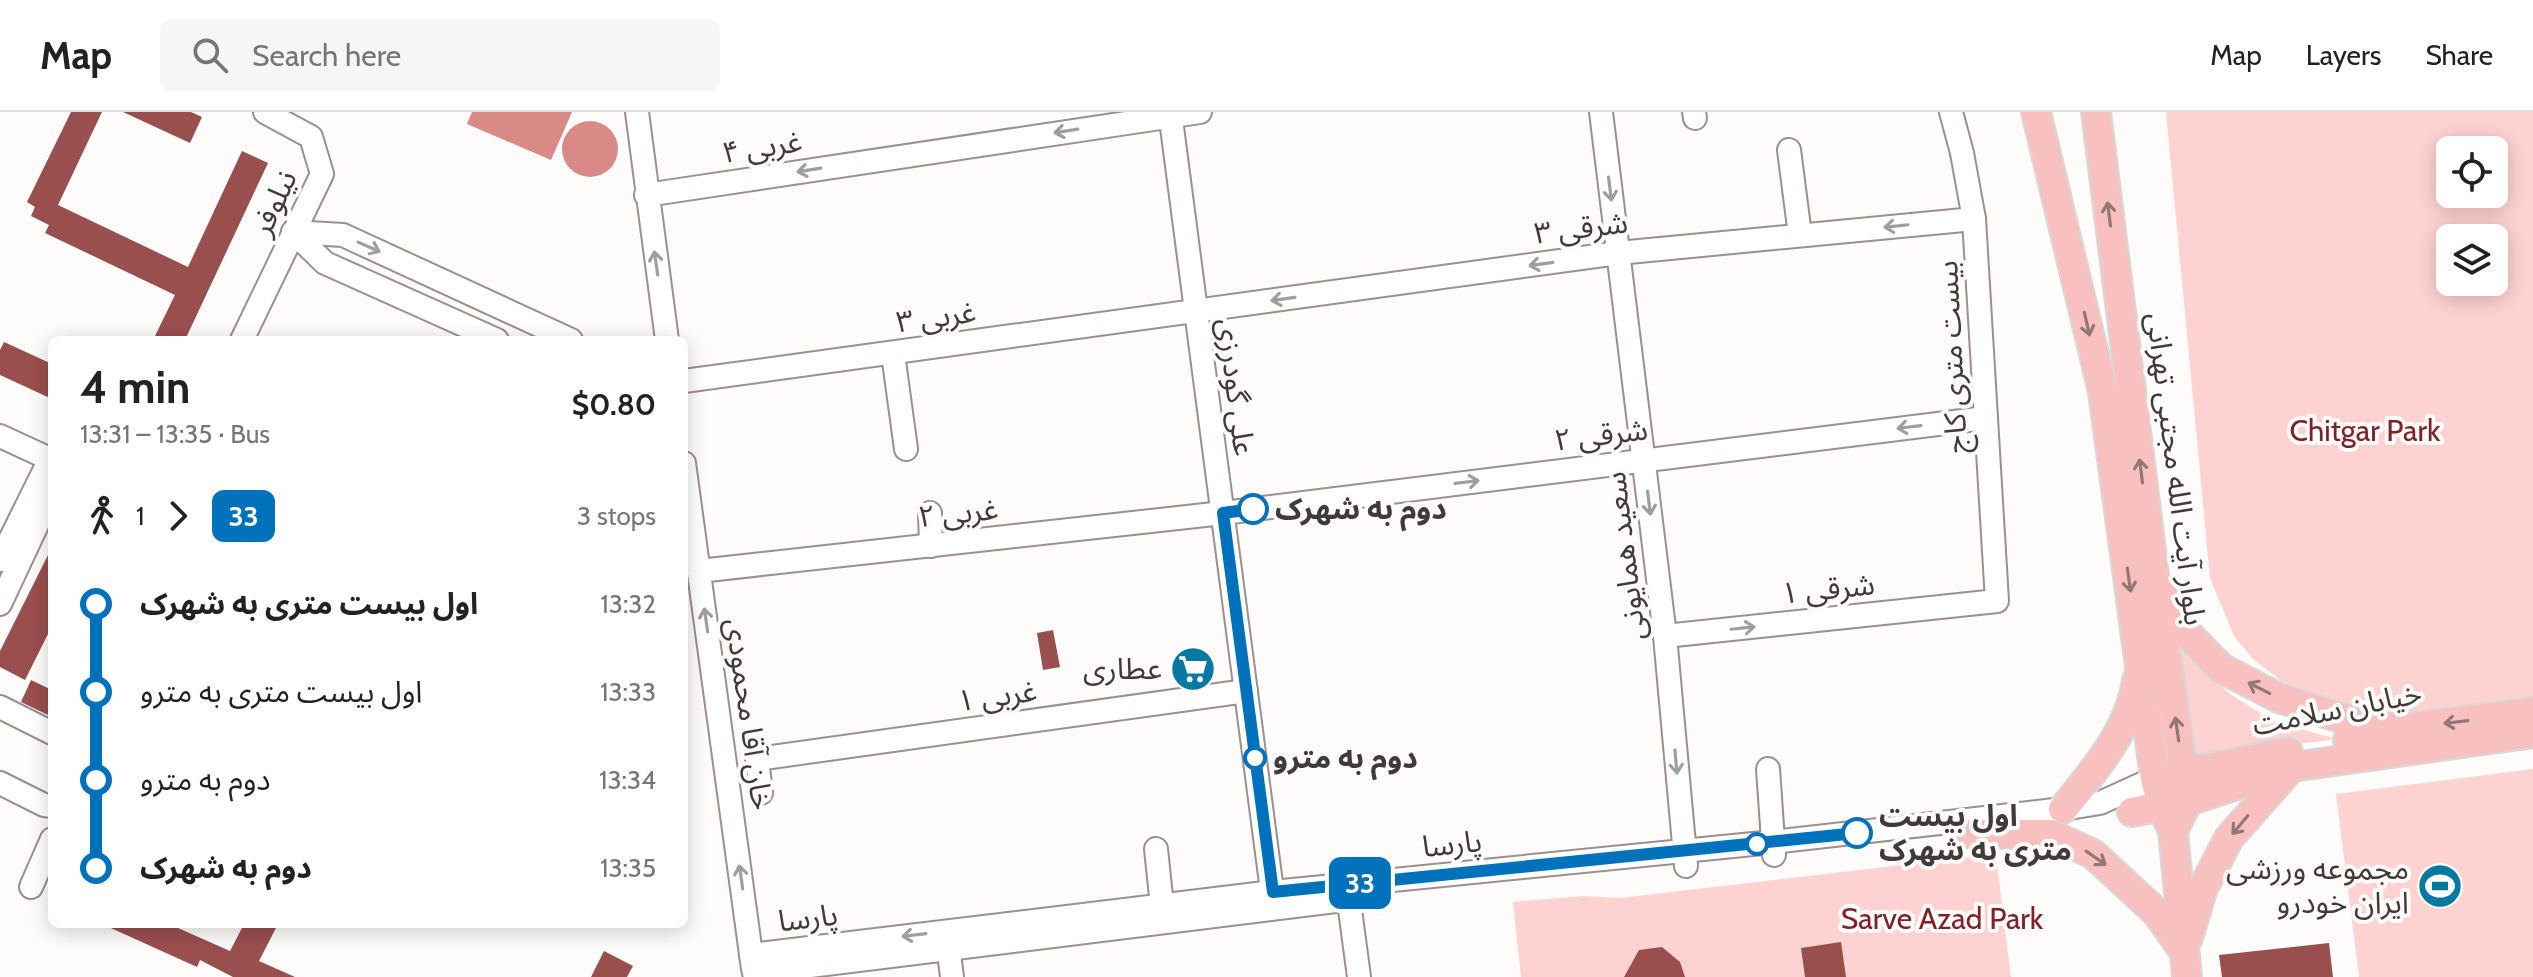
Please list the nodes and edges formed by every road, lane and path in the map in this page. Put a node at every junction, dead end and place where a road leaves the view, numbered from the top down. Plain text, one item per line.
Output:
1 (265, 112) edge
2 (637, 112) edge
3 (1200, 112) edge
4 (1601, 112) edge
5 (1951, 112) edge
6 (2036, 112) edge
7 (2096, 112) edge
8 (1171, 114) edge
9 (1789, 150) dead end
10 (646, 195) junction
11 (1974, 219) junction
12 (293, 232) junction
13 (1800, 235) junction
14 (1618, 253) junction
15 (1196, 311) junction
16 (244, 336) edge
17 (488, 336) edge
18 (562, 336) edge
19 (666, 336) edge
20 (893, 354) junction
21 (688, 380) edge
22 (1986, 418) junction
23 (0, 436) edge
24 (906, 449) dead end
25 (48, 459) edge
26 (1643, 460) junction
27 (48, 466) edge
28 (688, 492) edge
29 (48, 502) edge
30 (930, 513) dead end
31 (1223, 513) junction
32 (931, 546) junction
33 (0, 560) edge
34 (699, 571) junction
35 (2154, 574) junction
36 (1997, 601) joint
37 (0, 604) edge
38 (1665, 636) junction
39 (2140, 659) junction
40 (1246, 691) junction
41 (0, 707) edge
42 (2533, 712) edge
43 (2414, 727) junction
44 (48, 731) edge
45 (2533, 733) edge
46 (2292, 767) junction
47 (1768, 769) dead end
48 (2155, 778) junction
49 (0, 783) edge
50 (761, 793) dead end
51 (2176, 803) junction
52 (48, 806) edge
53 (2063, 809) junction
54 (2132, 812) joint
55 (1968, 834) junction
56 (48, 848) edge
57 (1156, 849) dead end
58 (1774, 849) junction
59 (1685, 858) junction
60 (31, 887) dead end
61 (1348, 892) junction
62 (1274, 900) junction
63 (1162, 906) junction
64 (947, 940) junction
65 (2185, 964) edge
66 (753, 968) edge
67 (952, 977) edge
68 (1359, 977) edge

1 - 12 street, نیلوفر
2 - 10 street
3 - 8 street, ۴ غربی
4 -> 14 street, سعید همایونی
5 - 11 street, بیست متری کاج
6 -> 39 main road, بلوار آیت الله مجتبی تهرانی
35 -> 7 main road, بلوار آیت الله مجتبی تهرانی
8 -> 10 street, ۴ غربی
8 - 15 street, علی گودرزی
9 - 13 street
19 -> 10 street
11 -> 13 street, ۳ شرقی
11 - 22 street, بیست متری کاج
12 - 16 street, نیلوفر
12 - 17 street
12 -> 18 street
13 - 14 street, ۳ شرقی
14 -> 15 street, ۳ شرقی
14 - 26 street, سعید همایونی
15 - 20 street, ۳ غربی
15 - 31 street, علی گودرزی
20 - 21 street, ۳ غربی
20 - 24 street
22 -> 26 street, ۲ شرقی
22 - 36 street, بیست متری کاج
23 - 25 street
31 -> 26 street, ۲ شرقی
26 -> 38 street, سعید همایونی
27 - 33 street
28 - 34 street, خان آقا محمودی
29 - 37 street
30 - 32 street
31 - 32 street, ۲ غربی
31 - 40 street, علی گودرزی
32 - 34 street, ۲ غربی
66 -> 34 street, خان آقا محمودی
43 -> 35 main road
51 -> 35 main road, بلوار آیت الله مجتبی تهرانی
38 -> 36 street, ۱ شرقی
38 -> 59 street, سعید همایونی
39 - 48 main road, بلوار آیت الله مجتبی تهرانی
39 - 53 main road
40 - 50 street, ۱ غربی
40 - 62 street, علی گودرزی
41 - 44 street
42 -> 43 main road, خیابان سلامت
43 - 51 main road, خیابان سلامت
45 - 46 main road, خیابان سلامت
46 - 51 main road, خیابان سلامت
46 -> 65 main road
47 - 58 street
48 - 51 main road, بلوار آیت الله مجتبی تهرانی
48 - 53 street, پارسا
49 - 52 street
51 - 54 main road
51 - 65 main road
53 - 58 street, پارسا
54 - 55 street, پارسا
55 - 58 street, پارسا
55 -> 65 main road
56 - 60 street
57 - 63 street
58 - 59 street, پارسا
59 - 61 street, پارسا
61 - 62 street, پارسا
61 - 68 street
62 - 63 street, پارسا
62 - 64 street, پارسا
63 - 64 street, پارسا
64 - 66 street, پارسا
64 - 67 street

